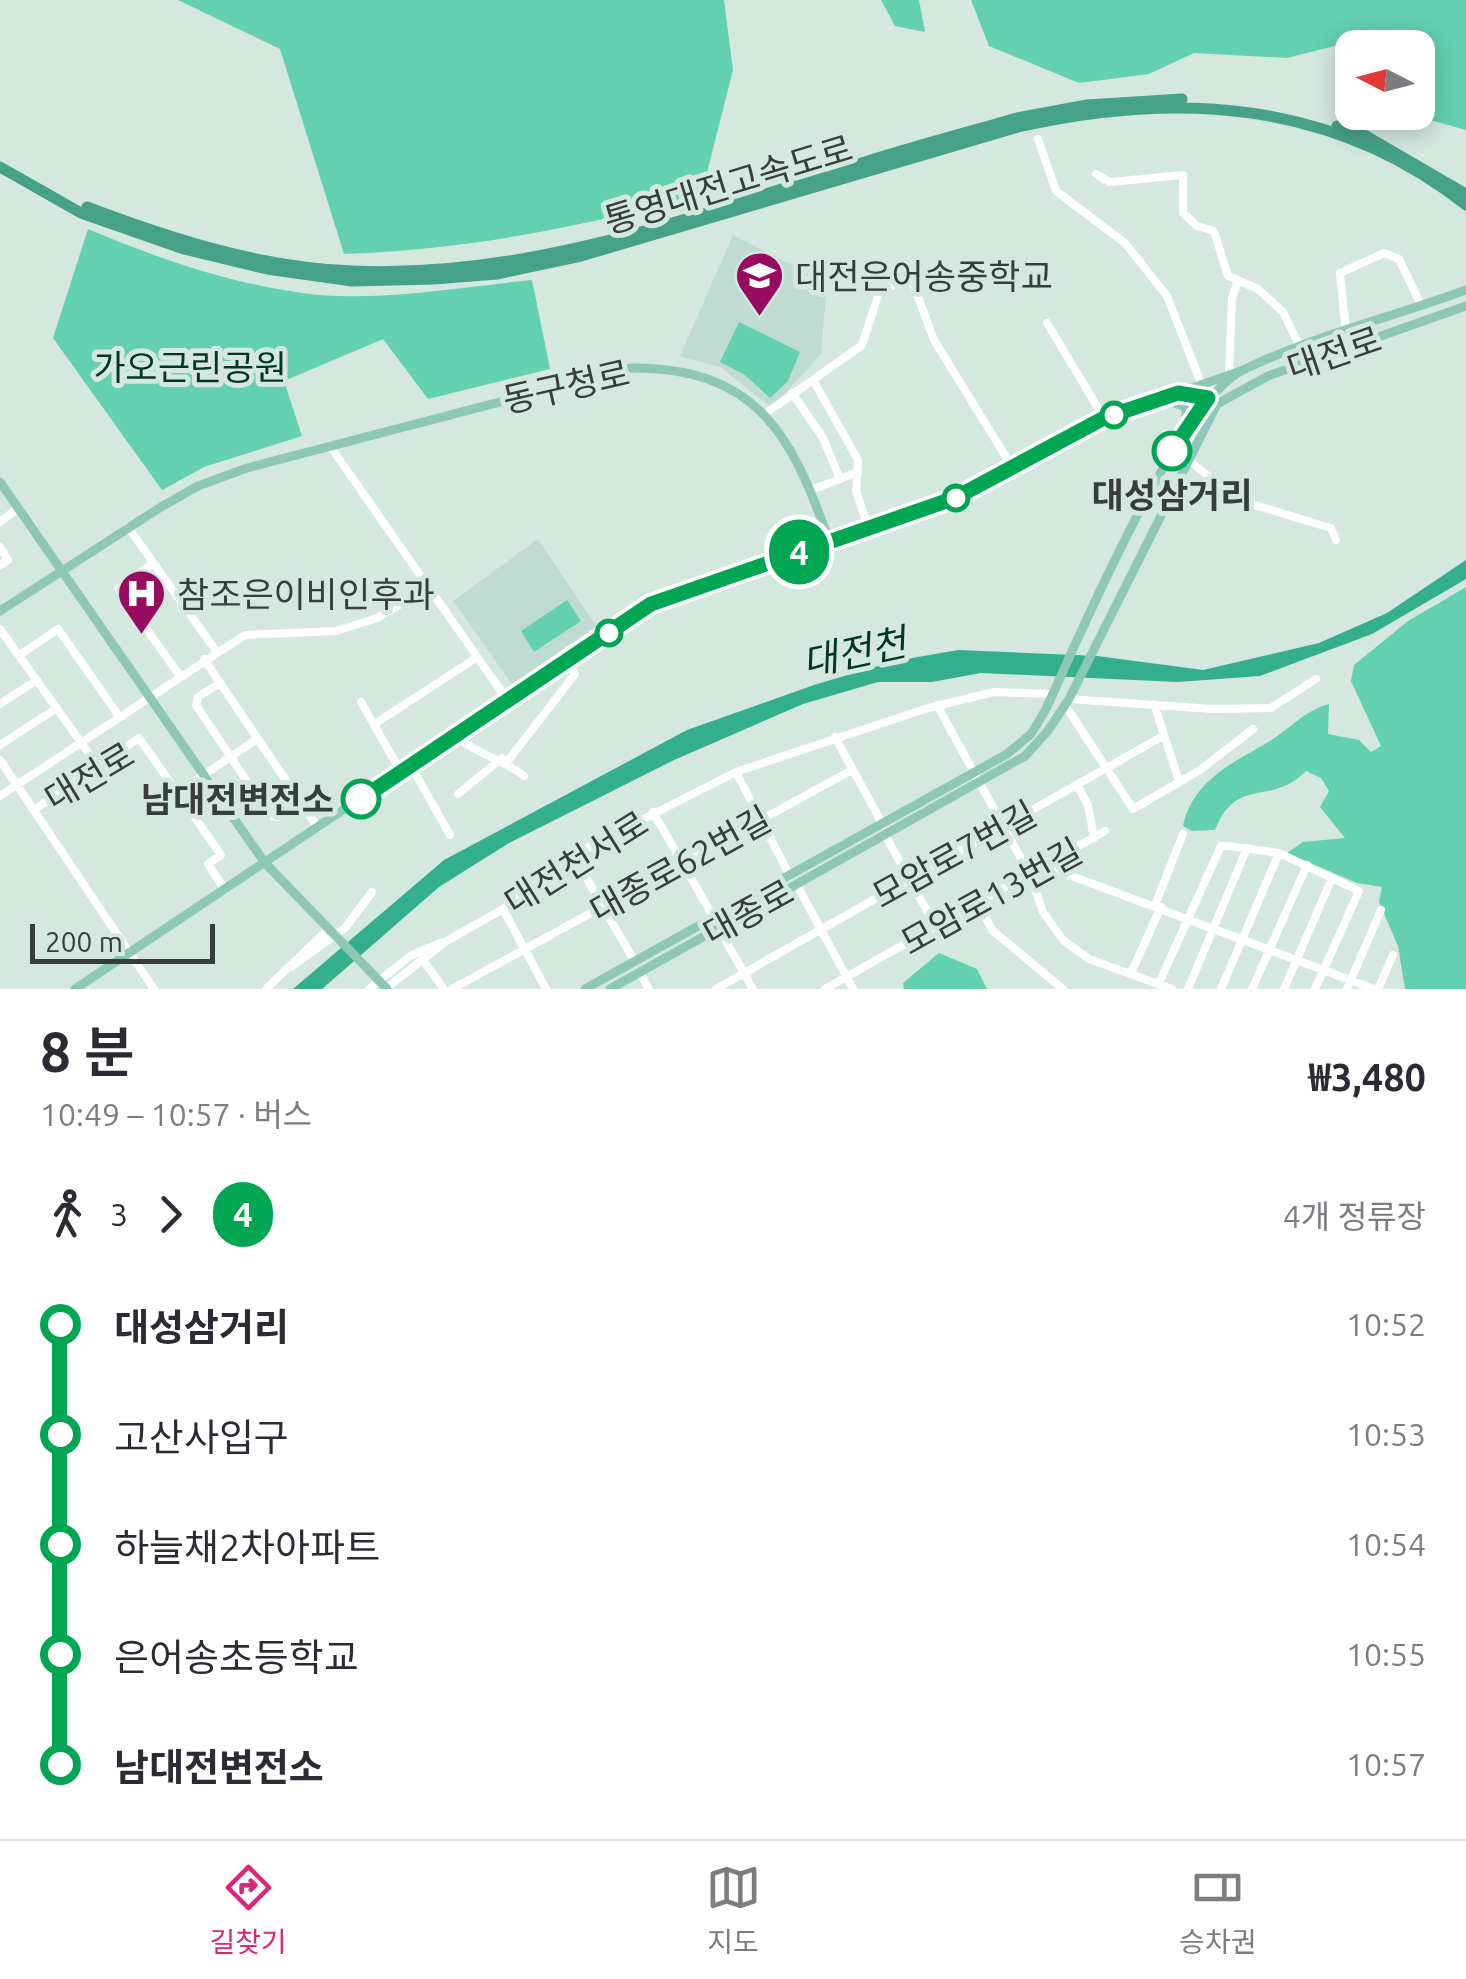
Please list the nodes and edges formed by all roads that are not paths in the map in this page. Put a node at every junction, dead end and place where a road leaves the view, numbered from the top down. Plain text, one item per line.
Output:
1 (1038, 139) dead end
2 (0, 159) edge
3 (0, 167) edge
4 (1096, 174) dead end
5 (29, 182) junction
6 (1460, 192) edge
7 (1466, 205) edge
8 (1237, 282) junction
9 (1466, 290) edge
10 (1421, 305) junction
11 (1466, 306) edge
12 (1047, 323) dead end
13 (1346, 332) junction
14 (1300, 349) junction
15 (1242, 370) junction
16 (1229, 374) junction
17 (813, 380) junction
18 (1200, 383) junction
19 (1178, 393) junction
20 (792, 394) junction
21 (1163, 400) junction
22 (1212, 401) junction
23 (766, 413) junction
24 (1104, 418) junction
25 (1186, 426) junction
26 (330, 446) junction
27 (1186, 458) junction
28 (1014, 470) junction
29 (859, 472) junction
30 (840, 479) junction
31 (0, 482) edge
32 (811, 490) junction
33 (18, 508) junction
34 (0, 522) edge
35 (128, 527) junction
36 (868, 527) junction
37 (1336, 540) dead end
38 (829, 541) junction
39 (0, 547) edge
40 (154, 563) junction
41 (0, 565) edge
42 (62, 570) junction
43 (428, 588) junction
44 (0, 611) edge
45 (0, 629) edge
46 (216, 651) junction
47 (20, 655) junction
48 (476, 658) junction
49 (204, 659) junction
50 (568, 661) junction
51 (180, 676) junction
52 (1316, 679) dead end
53 (37, 680) junction
54 (220, 683) junction
55 (1053, 693) junction
56 (149, 697) junction
57 (361, 702) dead end
58 (508, 702) junction
59 (1067, 702) junction
60 (0, 704) edge
61 (1154, 704) junction
62 (936, 706) junction
63 (57, 708) junction
64 (120, 716) junction
65 (376, 723) junction
66 (1253, 729) dead end
67 (457, 736) junction
68 (835, 736) junction
69 (1164, 736) junction
70 (257, 739) junction
71 (81, 742) junction
72 (0, 745) edge
73 (230, 757) junction
74 (0, 760) edge
75 (504, 760) junction
76 (98, 766) junction
77 (411, 766) junction
78 (1108, 767) junction
79 (852, 770) junction
80 (401, 772) junction
81 (736, 772) junction
82 (974, 772) junction
83 (204, 776) junction
84 (524, 776) dead end
85 (1179, 781) junction
86 (981, 782) junction
87 (16, 785) junction
88 (1076, 786) junction
89 (177, 793) junction
90 (458, 794) dead end
91 (0, 796) edge
92 (300, 802) junction
93 (34, 810) junction
94 (654, 812) junction
95 (760, 819) junction
96 (1005, 826) junction
97 (318, 828) junction
98 (884, 830) junction
99 (1106, 831) dead end
100 (1183, 834) dead end
101 (450, 835) dead end
102 (1094, 838) junction
103 (1247, 848) junction
104 (1279, 853) junction
105 (573, 856) junction
106 (265, 863) junction
107 (682, 864) junction
108 (1306, 865) junction
109 (1045, 866) junction
110 (1030, 874) junction
111 (1332, 878) junction
112 (910, 879) junction
113 (794, 880) junction
114 (225, 890) junction
115 (372, 892) dead end
116 (978, 904) junction
117 (603, 906) junction
118 (1158, 906) junction
119 (502, 910) junction
120 (1381, 910) dead end
121 (714, 918) junction
122 (1189, 918) junction
123 (936, 927) junction
124 (1216, 928) junction
125 (719, 929) junction
126 (330, 930) junction
127 (821, 930) junction
128 (1243, 938) junction
129 (446, 942) junction
130 (1270, 948) junction
131 (524, 950) junction
132 (131, 952) junction
133 (1393, 955) dead end
134 (423, 960) junction
135 (1298, 960) junction
136 (635, 962) junction
137 (291, 967) junction
138 (1324, 970) junction
139 (640, 972) junction
140 (744, 973) junction
141 (1131, 973) junction
142 (847, 977) junction
143 (1349, 984) edge
144 (1166, 987) edge
145 (75, 989) edge
146 (154, 989) edge
147 (266, 989) edge
148 (368, 989) edge
149 (386, 989) edge
150 (448, 989) edge
151 (546, 989) edge
152 (586, 989) edge
153 (610, 989) edge
154 (650, 989) edge
155 (716, 989) edge
156 (753, 989) edge
157 (825, 989) edge
158 (853, 989) edge
159 (1063, 989) edge
160 (1188, 989) edge
161 (1220, 989) edge
162 (1252, 989) edge
163 (1284, 989) edge
164 (1315, 989) edge
165 (1376, 989) edge

1 - 18 street
2 - 5 highway, 통영대전고속도로
3 - 5 highway, 통영대전고속도로
4 - 8 street
5 - 6 highway, 통영대전고속도로
6 - 7 highway, 통영대전고속도로
8 - 14 street
8 - 16 street, 대전로
9 - 10 main road, 대전로
10 - 13 main road, 대전로
10 - 13 street, 대전로
11 - 22 main road, 대전로
12 - 24 street
13 - 14 main road, 대전로
14 - 15 main road, 대전로
15 - 16 main road
15 - 22 main road, 대전로
16 - 18 main road
17 - 20 street
17 - 28 street
17 - 29 street
18 - 19 main road
19 - 21 main road
19 - 22 main road
20 - 23 street
20 - 30 street
21 - 24 main road
21 - 25 main road
22 - 25 main road
22 - 27 main road
23 - 26 main road, 동구청로
23 - 32 main road, 동구청로
24 - 28 main road
25 - 55 main road, 대종로
26 - 35 main road, 동구청로
26 - 43 street
27 - 37 street
27 - 59 main road, 대종로
28 - 36 main road
29 - 30 street
29 - 36 street
30 - 32 street
31 - 33 main road
32 - 38 main road, 동구청로
33 - 34 street
33 - 42 main road
35 - 40 street
35 - 42 main road, 동구청로
36 - 38 main road
38 - 50 main road
39 - 41 street
40 - 46 street
40 - 51 street
42 - 44 main road, 동구청로
42 - 56 main road
43 - 46 street
43 - 48 street
45 - 47 street
46 - 49 street
47 - 53 street
47 - 64 street
48 - 58 street
48 - 65 street
49 - 51 street
49 - 54 street
50 - 58 main road
50 - 75 street
51 - 56 street
52 - 61 street
53 - 60 street
53 - 63 street
54 - 70 street
54 - 73 street
55 - 62 street, 대전천서로
55 - 82 main road, 대종로
56 - 64 street
56 - 83 main road
57 - 65 street
58 - 67 main road
59 - 61 street
59 - 78 street
59 - 86 main road, 대종로
61 - 69 street
62 - 68 street, 대전천서로
62 - 82 street
63 - 71 street
63 - 72 street
64 - 71 street
65 - 80 street
66 - 85 street
67 - 75 street
67 - 77 main road
68 - 79 street
68 - 81 street, 대전천서로
69 - 78 street, 모암로7번길
69 - 85 street
70 - 73 street
70 - 92 street
71 - 76 street
71 - 87 street
73 - 83 street
73 - 92 street
74 - 87 street
75 - 84 street
75 - 90 street
76 - 89 street, 대전로
76 - 93 street, 대전로
77 - 80 main road
77 - 101 street
78 - 85 street
78 - 88 street, 모암로7번길
79 - 95 street, 대종로62번길
79 - 98 street
80 - 97 main road
81 - 94 street, 대전천서로
81 - 95 street, 대종로
82 - 86 street
82 - 98 main road, 대종로
83 - 89 street
83 - 106 main road
86 - 96 street
86 - 98 main road, 대종로
87 - 91 street
87 - 93 street
88 - 96 street, 모암로7번길
88 - 102 street
89 - 114 street, 대전로
92 - 97 street
93 - 132 street
94 - 105 street, 대전천서로
94 - 107 street, 대종로
95 - 107 street, 대종로62번길
95 - 113 street, 대종로
96 - 110 street
96 - 112 street, 모암로7번길
97 - 106 main road
98 - 112 street
98 - 113 main road, 대종로
99 - 102 street, 모암로13번길
100 - 118 street
102 - 109 street, 모암로13번길
103 - 104 street
103 - 122 street
103 - 124 street
104 - 108 street
104 - 128 street
105 - 117 street
105 - 119 street, 대전천서로
106 - 114 main road
106 - 126 main road
107 - 117 street, 대종로62번길
107 - 121 street, 대종로
108 - 111 street
108 - 130 street
109 - 110 street, 모암로13번길
109 - 118 street
110 - 116 street, 모암로13번길
110 - 141 street
111 - 135 street
111 - 138 street
112 - 123 street
112 - 127 street, 모암로7번길
113 - 121 main road, 대종로
113 - 125 main road, 대종로
113 - 127 street
114 - 132 main road
115 - 137 street
116 - 123 street, 모암로13번길
116 - 159 street
117 - 131 street, 대종로62번길
117 - 136 street
118 - 122 street
118 - 141 street
119 - 129 street, 대전천서로
119 - 131 street
120 - 143 street
121 - 136 main road, 대종로
122 - 124 street
122 - 144 street
123 - 142 street, 모암로13번길
124 - 128 street
124 - 160 street
125 - 139 main road, 대종로
125 - 140 street
126 - 137 street
126 - 149 main road
127 - 140 street, 모암로7번길
127 - 142 street
128 - 130 street
128 - 161 street
129 - 134 street, 대전천서로
129 - 148 street
130 - 135 street
130 - 162 street
131 - 150 street, 대종로62번길
131 - 151 street
132 - 145 main road
132 - 146 street
133 - 165 street
134 - 149 street, 대전천서로
134 - 150 street
135 - 138 street
135 - 163 street
136 - 152 main road, 대종로
137 - 147 street
138 - 143 street
138 - 164 street
139 - 153 main road, 대종로
139 - 154 street
140 - 155 street, 모암로7번길
140 - 156 street
141 - 144 street
142 - 157 street, 모암로13번길
142 - 158 street
143 - 165 street

